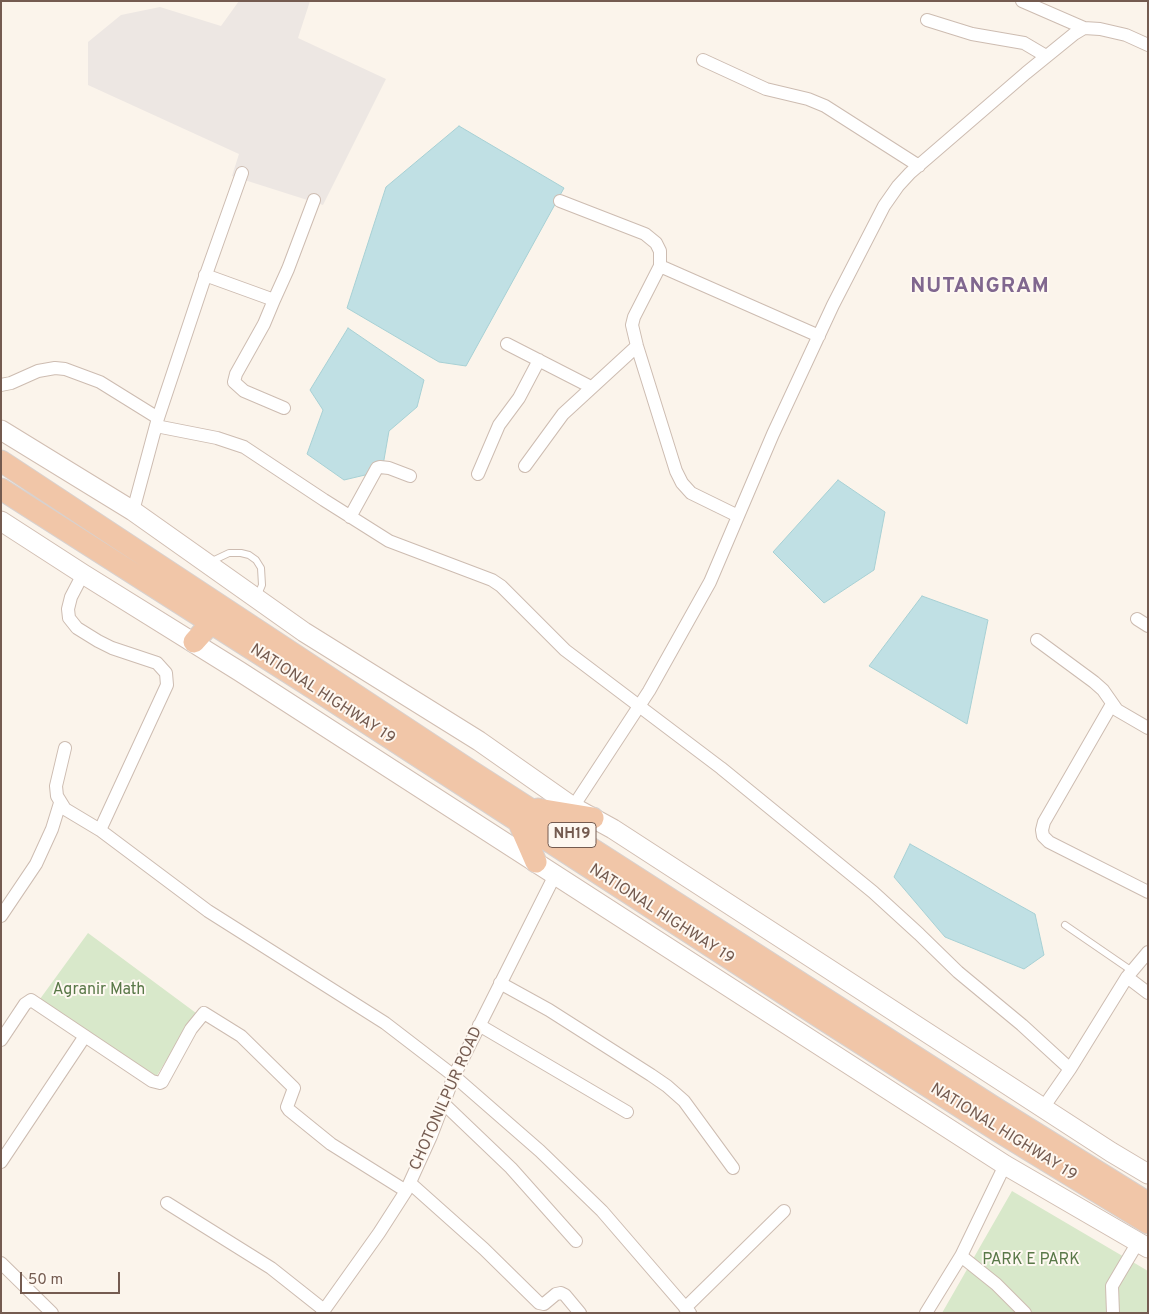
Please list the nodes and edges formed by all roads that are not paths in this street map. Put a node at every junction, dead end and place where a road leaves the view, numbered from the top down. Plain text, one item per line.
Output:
1 (1022, 1) edge
2 (927, 20) dead end
3 (1084, 28) junction
4 (1148, 45) edge
5 (1046, 56) junction
6 (703, 60) dead end
7 (918, 166) junction
8 (242, 174) dead end
9 (314, 200) dead end
10 (560, 201) dead end
11 (660, 266) junction
12 (205, 275) junction
13 (274, 300) junction
14 (819, 336) junction
15 (507, 344) dead end
16 (637, 346) junction
17 (539, 360) junction
18 (1, 385) edge
19 (592, 387) junction
20 (284, 408) dead end
21 (157, 422) junction
22 (1, 430) edge
23 (1, 461) edge
24 (525, 466) dead end
25 (478, 474) dead end
26 (410, 476) dead end
27 (1, 489) edge
28 (133, 511) junction
29 (738, 516) junction
30 (350, 517) junction
31 (1, 521) edge
32 (208, 562) junction
33 (83, 574) junction
34 (256, 599) junction
35 (211, 623) junction
36 (1037, 640) dead end
37 (194, 642) junction
38 (1112, 704) junction
39 (640, 706) junction
40 (1148, 728) edge
41 (65, 748) dead end
42 (60, 803) junction
43 (573, 807) junction
44 (524, 815) junction
45 (593, 818) junction
46 (100, 830) junction
47 (536, 862) junction
48 (555, 875) junction
49 (1148, 892) edge
50 (2, 914) edge
51 (1065, 925) dead end
52 (1146, 956) edge
53 (1130, 974) junction
54 (500, 983) junction
55 (1148, 993) edge
56 (479, 1025) junction
57 (85, 1036) junction
58 (1, 1040) edge
59 (1070, 1069) junction
60 (454, 1076) junction
61 (443, 1104) junction
62 (1043, 1108) junction
63 (627, 1112) dead end
64 (1, 1162) edge
65 (1004, 1165) junction
66 (733, 1168) dead end
67 (1148, 1174) edge
68 (408, 1187) junction
69 (1148, 1202) edge
70 (166, 1203) dead end
71 (784, 1211) dead end
72 (1148, 1223) edge
73 (576, 1242) dead end
74 (1143, 1245) edge
75 (961, 1256) junction
76 (1, 1263) edge
77 (687, 1310) edge
78 (323, 1311) edge
79 (52, 1313) edge
80 (580, 1313) edge
81 (926, 1313) edge
82 (1024, 1313) edge
83 (1113, 1313) edge

1 - 3 street
2 - 5 street
3 - 4 street
3 - 5 street
5 - 7 street
6 - 7 street
7 - 14 street
8 - 12 street
9 - 13 street
10 - 11 street
11 - 14 street
11 - 16 street
12 - 13 street
12 - 21 street
13 - 20 street
14 - 29 street
15 - 17 street
16 - 19 street
16 - 29 street
17 - 19 street
17 - 25 street
18 - 21 street
19 - 24 street
21 - 28 street
21 - 30 street
22 - 28 main road
23 - 44 highway, NH19
26 - 30 street
27 - 35 highway, NATIONAL HIGHWAY 19 / NH19
28 - 32 main road
29 - 39 street
30 - 39 street
31 - 33 main road
32 - 34 main road
32 - 34 lane
33 - 37 main road
33 - 46 street
34 - 43 main road
35 - 37 highway
35 - 44 highway, NATIONAL HIGHWAY 19 / NH19
36 - 38 street
37 - 47 main road
38 - 40 street
38 - 49 street
39 - 43 street
39 - 59 street
41 - 42 street
42 - 46 street
42 - 50 street
43 - 45 main road
44 - 45 highway
44 - 47 highway
44 - 69 highway, NH19
44 - 72 highway, NATIONAL HIGHWAY 19 / NH19
45 - 62 main road
46 - 60 street
47 - 48 main road
48 - 54 street, CHOTONILPUR ROAD
48 - 65 main road
51 - 53 lane
52 - 53 street
53 - 55 street
53 - 59 street
54 - 56 street, CHOTONILPUR ROAD
54 - 66 street
56 - 60 street, CHOTONILPUR ROAD
56 - 63 street
57 - 58 street
57 - 64 street
57 - 68 street
59 - 62 street
60 - 61 street, CHOTONILPUR ROAD
60 - 77 street
61 - 68 street, CHOTONILPUR ROAD
61 - 73 street
62 - 67 main road
65 - 74 main road
65 - 75 street
68 - 78 street, CHOTONILPUR ROAD
68 - 80 street
70 - 78 street
71 - 77 street
74 - 83 street
75 - 81 street
75 - 82 street
76 - 79 street

